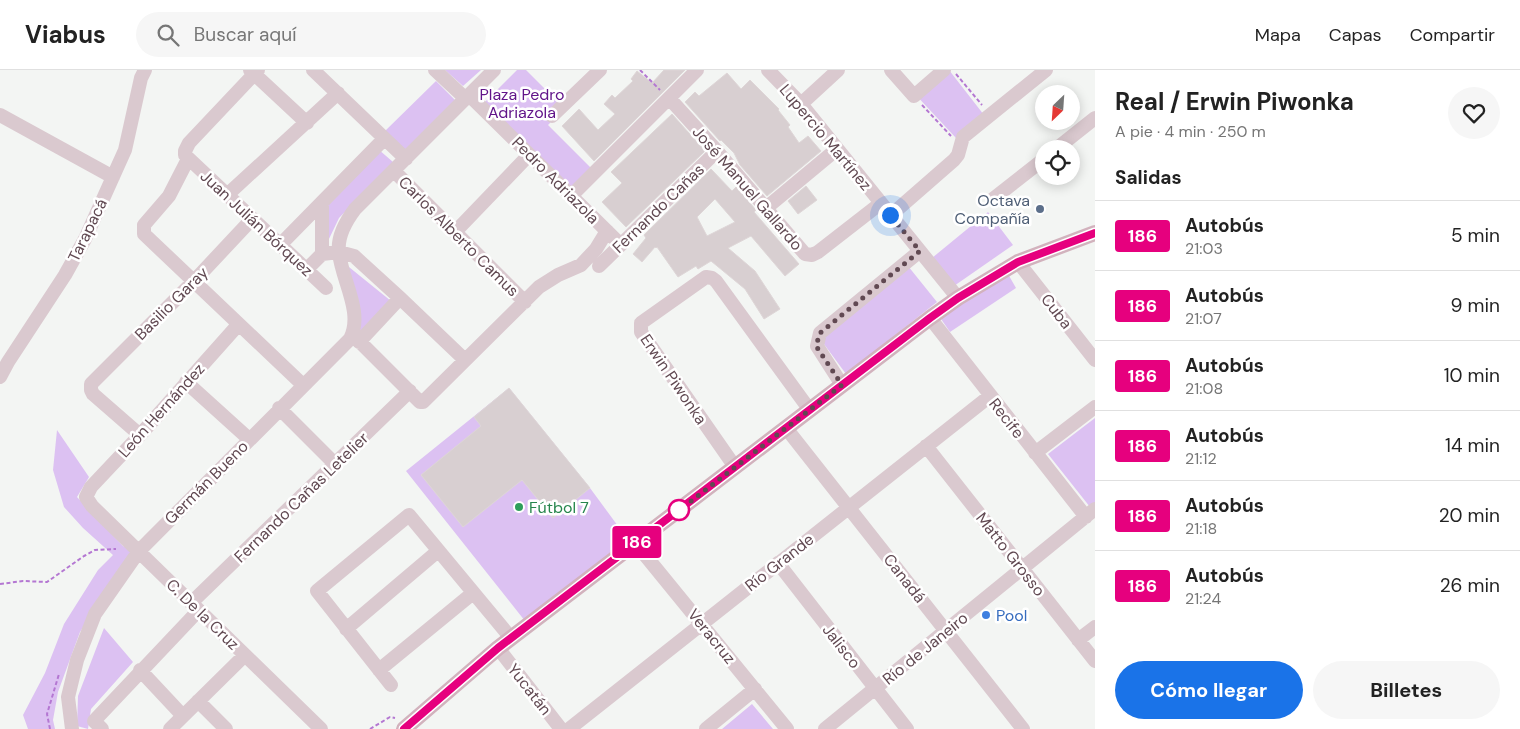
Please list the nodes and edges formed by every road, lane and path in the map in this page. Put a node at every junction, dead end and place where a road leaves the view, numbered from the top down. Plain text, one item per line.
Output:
1 (145, 70) edge
2 (313, 70) edge
3 (435, 70) edge
4 (494, 70) edge
5 (600, 70) edge
6 (640, 70) edge
7 (697, 70) edge
8 (768, 70) edge
9 (838, 70) edge
10 (891, 70) edge
11 (944, 70) edge
12 (953, 70) edge
13 (1046, 70) edge
14 (254, 71) edge
15 (338, 93) junction
16 (914, 96) junction
17 (468, 97) junction
18 (669, 98) junction
19 (801, 104) junction
20 (0, 115) edge
21 (990, 115) junction
22 (552, 116) dead end
23 (1095, 118) edge
24 (307, 123) junction
25 (384, 138) junction
26 (1067, 140) edge
27 (960, 147) junction
28 (837, 149) junction
29 (717, 151) junction
30 (530, 155) junction
31 (188, 159) junction
32 (406, 159) junction
33 (1035, 166) edge
34 (394, 171) junction
35 (113, 177) junction
36 (228, 195) junction
37 (571, 196) junction
38 (994, 199) dead end
39 (881, 202) junction
40 (322, 204) junction
41 (766, 208) junction
42 (890, 215) junction
43 (252, 219) junction
44 (607, 231) junction
45 (455, 232) junction
46 (1095, 233) edge
47 (620, 244) junction
48 (280, 245) junction
49 (920, 251) junction
50 (339, 252) junction
51 (322, 254) junction
52 (1018, 262) junction
53 (599, 266) dead end
54 (308, 269) junction
55 (194, 281) junction
56 (326, 288) dead end
57 (400, 298) junction
58 (958, 298) junction
59 (525, 302) junction
60 (930, 318) junction
61 (238, 325) junction
62 (356, 338) junction
63 (465, 360) junction
64 (1095, 360) edge
65 (0, 377) edge
66 (186, 382) junction
67 (303, 385) junction
68 (842, 385) junction
69 (410, 391) junction
70 (990, 396) junction
71 (1095, 407) edge
72 (279, 408) junction
73 (809, 409) junction
74 (786, 428) junction
75 (140, 435) junction
76 (249, 439) junction
77 (926, 446) junction
78 (1035, 453) junction
79 (335, 464) junction
80 (735, 468) junction
81 (86, 497) joint
82 (849, 507) junction
83 (1090, 513) edge
84 (636, 544) junction
85 (139, 551) junction
86 (438, 551) junction
87 (778, 563) junction
88 (1022, 568) junction
89 (0, 584) edge
90 (473, 592) junction
91 (195, 606) junction
92 (701, 624) junction
93 (1095, 626) edge
94 (346, 629) junction
95 (946, 631) junction
96 (1078, 640) junction
97 (504, 643) junction
98 (245, 655) junction
99 (1095, 661) edge
100 (140, 670) junction
101 (379, 670) junction
102 (390, 685) dead end
103 (876, 688) junction
104 (755, 689) junction
105 (198, 701) junction
106 (183, 716) junction
107 (98, 725) edge
108 (312, 726) edge
109 (412, 726) edge
110 (72, 729) edge
111 (170, 729) edge
112 (226, 729) edge
113 (561, 729) edge
114 (569, 729) edge
115 (706, 729) edge
116 (788, 729) edge
117 (826, 729) edge
118 (907, 729) edge
119 (1023, 729) edge

1 - 35 street, Tarapacá
2 - 15 street, Carlos Alberto Camus
3 - 17 street, Pedro Adriazola
4 - 17 street
5 - 22 street
6 - 18 path
7 - 18 street
8 - 19 street, Lupercio Martínez
9 - 19 street
10 - 16 street
11 - 16 street
12 - 21 path
13 - 21 street
14 - 24 street
14 - 31 street
15 - 24 street
15 - 25 street, Carlos Alberto Camus
16 - 27 path
17 - 30 street, Pedro Adriazola
17 - 32 street
18 - 29 street, José Manuel Gallardo
18 - 37 street
19 - 28 street, Lupercio Martínez
20 - 35 street
21 - 27 street
23 - 26 street
24 - 36 street
25 - 32 street, Carlos Alberto Camus
25 - 40 street
27 - 42 street
28 - 39 street, Lupercio Martínez
28 - 41 street
29 - 41 street, José Manuel Gallardo
29 - 47 street, Fernando Cañas
30 - 37 street, Pedro Adriazola
30 - 45 street
31 - 36 street, Juan Julián Bórquez
31 - 55 street
32 - 34 street
33 - 38 street
34 - 45 street, Carlos Alberto Camus
34 - 50 street
35 - 65 street, Tarapacá
36 - 43 street, Juan Julián Bórquez
37 - 44 street, Pedro Adriazola
39 - 41 street, José Manuel Gallardo
39 - 42 street, Lupercio Martínez
40 - 48 street
40 - 51 street
42 - 49 street, Lupercio Martínez
43 - 48 street, Juan Julián Bórquez
43 - 55 street, Basilio Garay
44 - 47 street, Pedro Adriazola
44 - 59 street
45 - 59 street, Carlos Alberto Camus
46 - 52 main road
47 - 53 street, Fernando Cañas
48 - 54 street, Juan Julián Bórquez
49 - 58 street, Lupercio Martínez
49 - 68 street
50 - 51 street
50 - 57 street
50 - 62 street
51 - 54 street
52 - 58 main road
52 - 64 street, Cuba
54 - 56 street, Juan Julián Bórquez
55 - 61 street
55 - 75 street, Basilio Garay
57 - 62 street, Germán Bueno
57 - 63 street
58 - 60 main road
59 - 63 street
60 - 68 main road
60 - 70 street, Recife
61 - 66 street, León Hernández
61 - 67 street
62 - 67 street, Germán Bueno
62 - 69 street
63 - 69 street
66 - 75 street, León Hernández
66 - 76 street
67 - 72 street, Germán Bueno
68 - 73 main road
69 - 79 street, Fernando Cañas Letelier
70 - 77 street, Río Grande
70 - 78 street, Recife
71 - 78 street
72 - 76 street, Germán Bueno
72 - 79 street
73 - 74 main road
73 - 80 street, Erwin Piwonka
74 - 80 main road
74 - 82 street, Canadá
75 - 81 street, León Hernández
76 - 85 street, Germán Bueno
77 - 82 street, Río Grande
77 - 88 street, Matto Grosso
78 - 83 street, Recife
79 - 91 street, Fernando Cañas Letelier
80 - 84 main road
81 - 85 street, C. De la Cruz
82 - 87 street, Río Grande
82 - 95 street, Canadá
83 - 88 street, Río de Janeiro
84 - 92 street, Veracruz
84 - 97 main road
85 - 89 path
85 - 91 street, C. De la Cruz
85 - 110 street, Germán Bueno
86 - 90 street, Yucatán
86 - 94 street
86 - 94 street, Yucatán
87 - 92 street, Río Grande
87 - 103 street, Jalisco
88 - 95 street, Río de Janeiro
88 - 96 street, Matto Grosso
90 - 97 street, Yucatán
90 - 101 street
91 - 98 street, C. De la Cruz
91 - 100 street, Fernando Cañas Letelier
92 - 104 street, Veracruz
92 - 114 street, Río Grande
93 - 96 street
94 - 101 street
95 - 103 street, Río de Janeiro
95 - 119 street, Canadá
96 - 99 street, Matto Grosso
97 - 109 main road
97 - 113 street, Yucatán
98 - 105 street
98 - 108 street, C. De la Cruz
100 - 106 street
100 - 107 street, Fernando Cañas Letelier
101 - 102 street
103 - 117 street, Río de Janeiro
103 - 118 street, Jalisco
104 - 115 street
104 - 116 street, Veracruz
105 - 106 street
105 - 112 street
106 - 111 street

